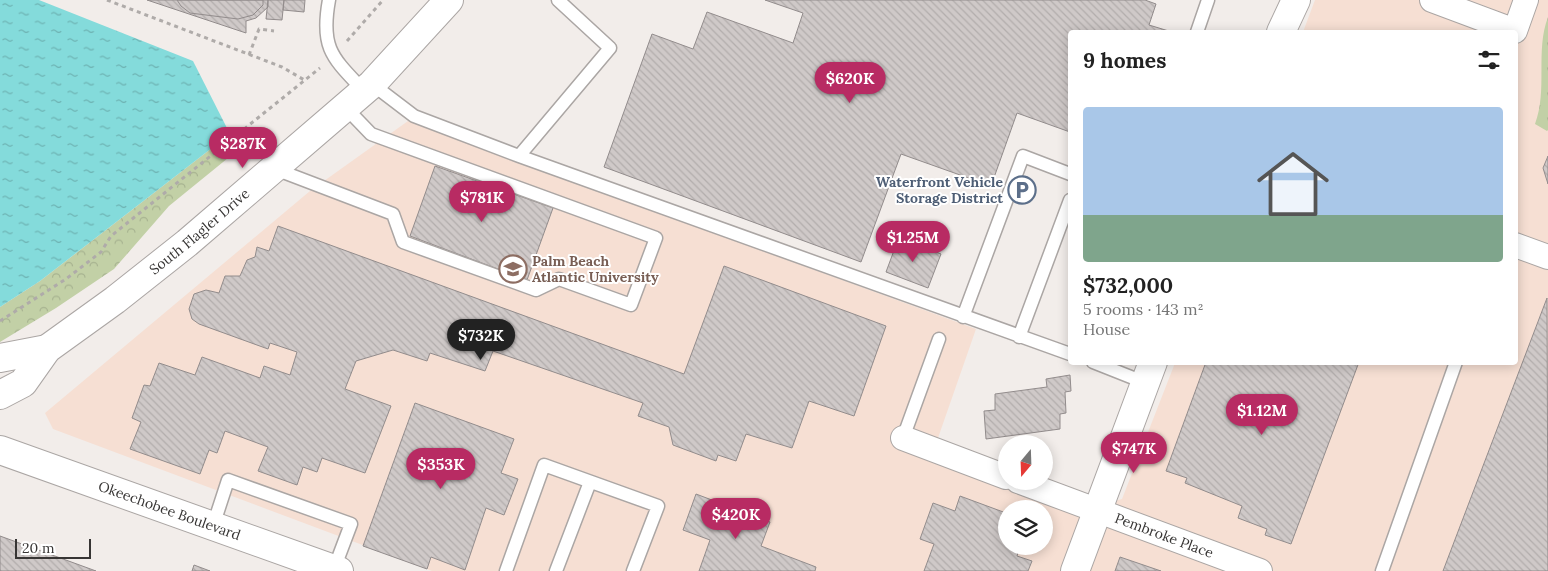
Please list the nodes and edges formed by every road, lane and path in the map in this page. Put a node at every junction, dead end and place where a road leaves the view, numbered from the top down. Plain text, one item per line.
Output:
1 (107, 0) edge
2 (329, 0) edge
3 (383, 0) edge
4 (449, 0) edge
5 (558, 0) edge
6 (1208, 0) edge
7 (1296, 0) edge
8 (1432, 0) edge
9 (1526, 0) edge
10 (274, 30) dead end
11 (1198, 30) edge
12 (1282, 30) edge
13 (1509, 30) edge
14 (1515, 30) edge
15 (344, 45) dead end
16 (250, 55) junction
17 (323, 65) dead end
18 (306, 81) junction
19 (360, 94) junction
20 (519, 156) junction
21 (275, 169) junction
22 (1068, 173) edge
23 (1068, 205) edge
24 (1518, 245) edge
25 (1548, 257) edge
26 (962, 317) junction
27 (0, 321) edge
28 (1019, 337) junction
29 (939, 339) dead end
30 (47, 349) junction
31 (1068, 353) edge
32 (0, 358) edge
33 (1109, 365) edge
34 (1455, 365) edge
35 (1150, 373) edge
36 (0, 395) edge
37 (902, 438) joint
38 (0, 450) edge
39 (998, 474) edge
40 (590, 482) junction
41 (1042, 490) edge
42 (1098, 511) junction
43 (213, 526) junction
44 (337, 570) edge
45 (506, 571) edge
46 (556, 571) edge
47 (633, 571) edge
48 (1075, 571) edge
49 (1260, 571) edge
50 (1382, 571) edge

1 - 16 path
2 - 19 lane
3 - 15 path
4 - 19 street, South Flagler Drive
5 - 20 lane
6 - 11 lane
7 - 12 street
8 - 13 street
9 - 14 street
10 - 16 path
16 - 18 path
17 - 18 path
18 - 27 path
19 - 20 lane
19 - 21 street, South Flagler Drive
19 - 21 lane
20 - 26 lane
21 - 30 street, South Flagler Drive
22 - 26 lane
23 - 28 lane
24 - 25 street
26 - 28 lane
28 - 31 lane
29 - 37 lane
30 - 32 street, South Flagler Drive
30 - 36 street, South Flagler Drive
33 - 35 lane
34 - 50 lane
35 - 42 street
37 - 39 street
38 - 43 street, Okeechobee Boulevard
40 - 45 lane
40 - 46 lane
40 - 47 lane
41 - 42 street, Pembroke Place
42 - 48 street
42 - 49 street, Pembroke Place
43 - 44 street, Okeechobee Boulevard
43 - 44 lane

